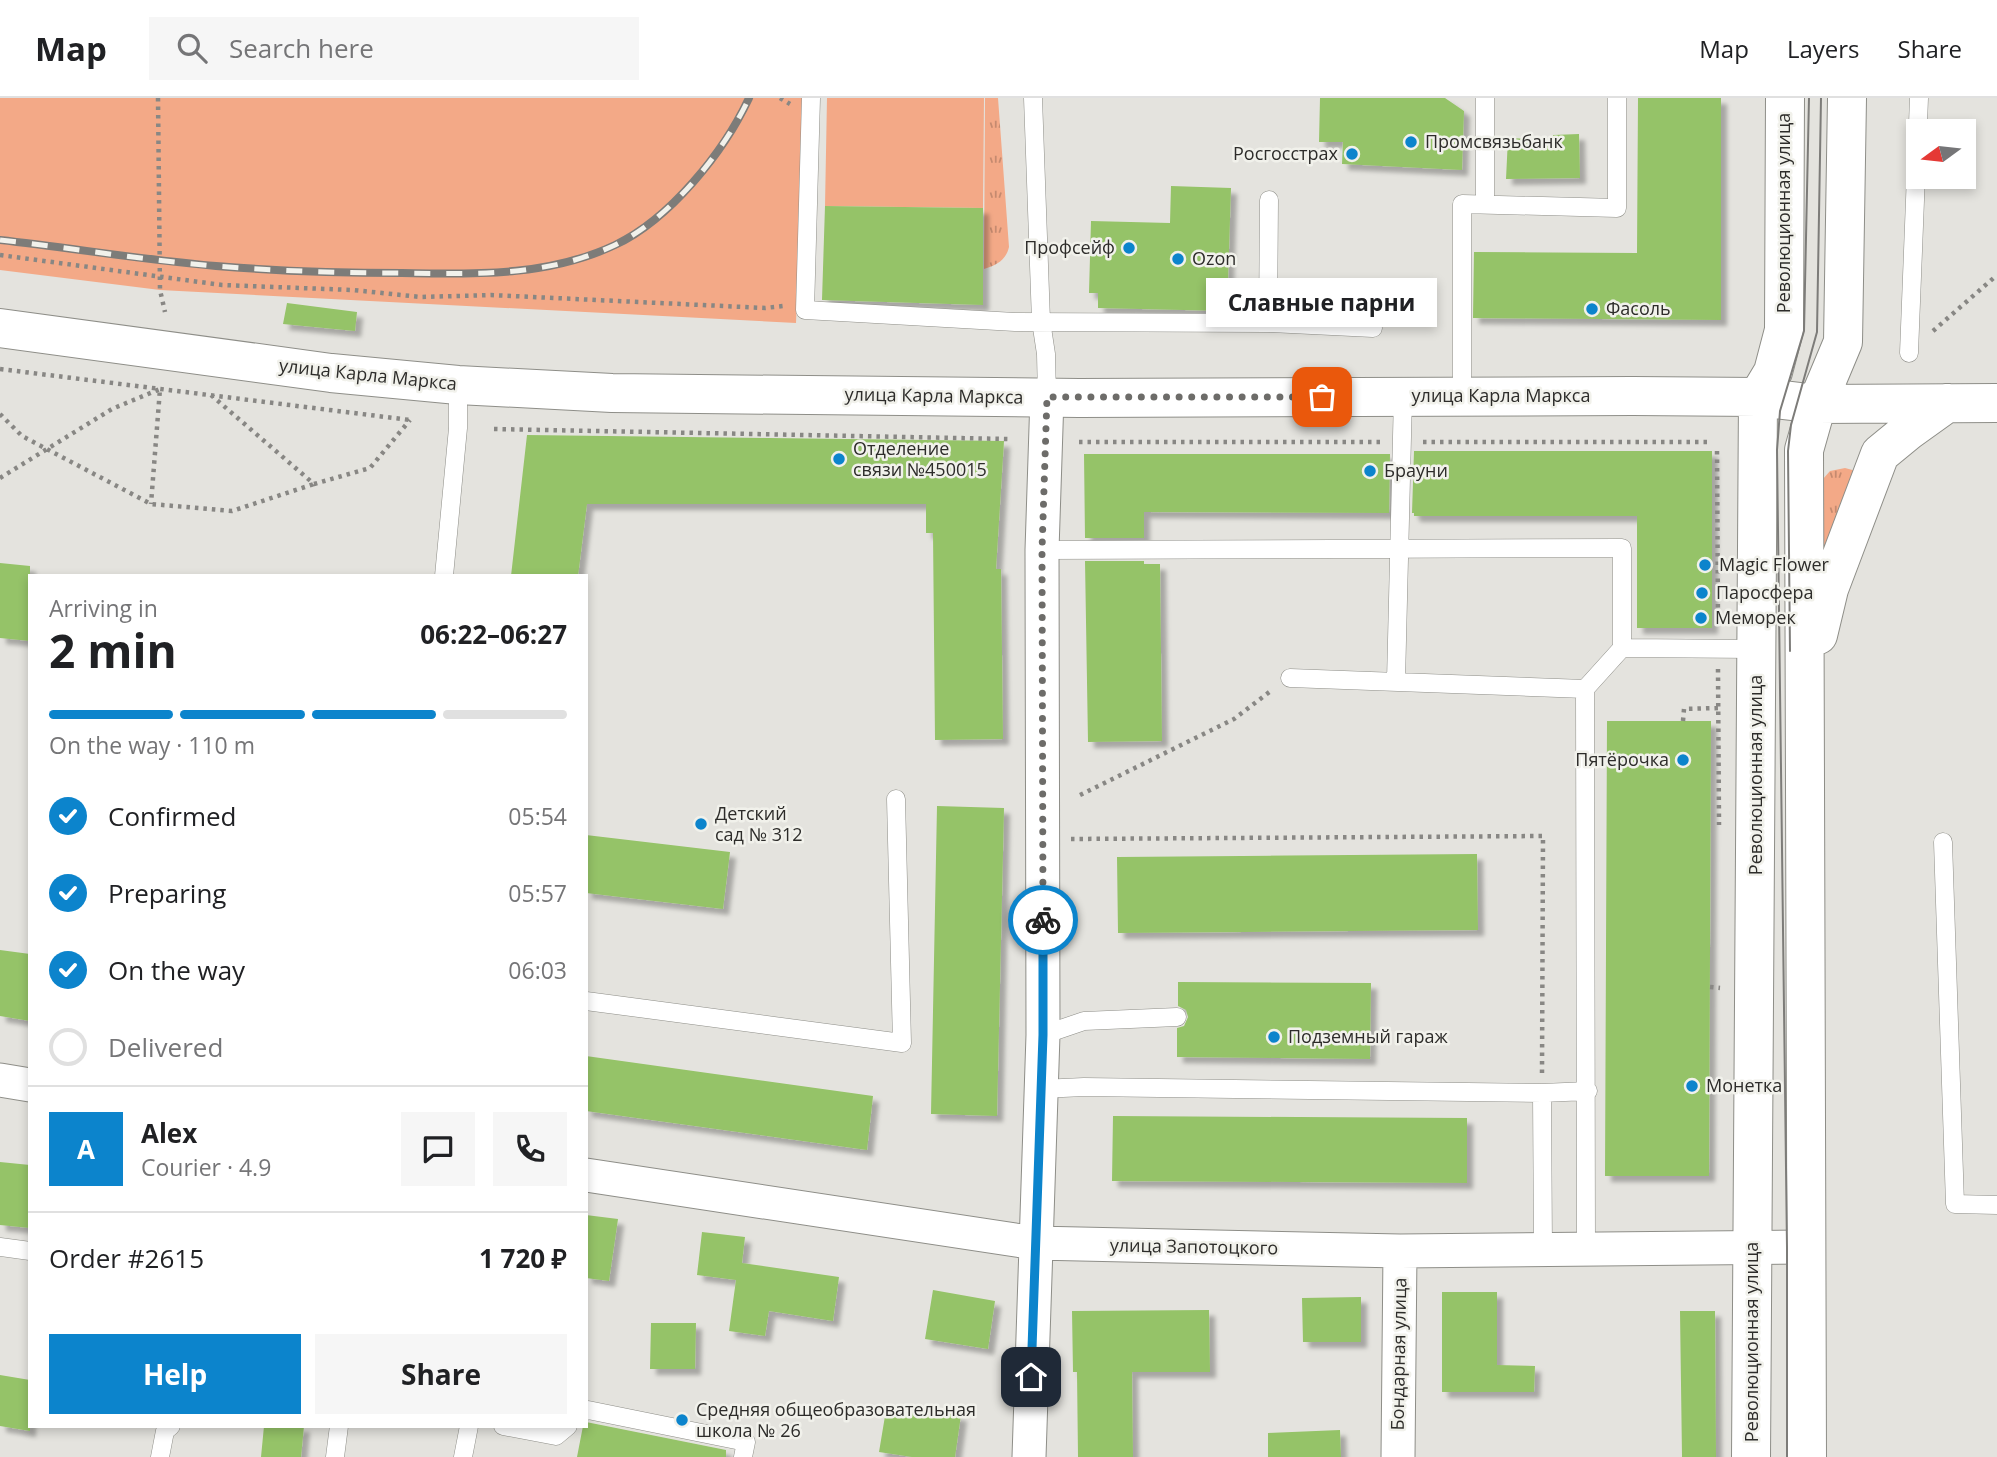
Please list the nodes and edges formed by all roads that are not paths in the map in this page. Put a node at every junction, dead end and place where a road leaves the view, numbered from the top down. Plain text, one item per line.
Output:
1 (811, 98) edge
2 (1033, 98) edge
3 (1485, 98) edge
4 (1617, 98) edge
5 (1785, 98) edge
6 (1847, 98) edge
7 (1919, 98) edge
8 (1269, 200) dead end
9 (1485, 204) junction
10 (1041, 321) junction
11 (1268, 323) junction
12 (0, 328) edge
13 (1373, 328) dead end
14 (1909, 353) road end
15 (458, 385) junction
16 (1403, 396) junction
17 (1462, 396) junction
18 (1047, 397) junction
19 (1758, 397) junction
20 (1947, 403) junction
21 (1997, 403) edge
22 (1817, 404) junction
23 (1400, 549) junction
24 (1042, 550) junction
25 (444, 574) edge
26 (1622, 648) junction
27 (1756, 649) junction
28 (1290, 678) road end
29 (1396, 681) junction
30 (1585, 689) junction
31 (1804, 695) junction
32 (896, 799) dead end
33 (1943, 842) dead end
34 (588, 1001) edge
35 (1178, 1017) dead end
36 (1043, 1035) junction
37 (0, 1080) edge
38 (28, 1085) edge
39 (1041, 1089) junction
40 (1588, 1091) junction
41 (1542, 1093) junction
42 (588, 1175) edge
43 (1997, 1205) edge
44 (1035, 1243) junction
45 (0, 1247) edge
46 (1806, 1247) junction
47 (1752, 1248) junction
48 (1587, 1249) junction
49 (1543, 1250) junction
50 (28, 1251) edge
51 (1400, 1251) junction
52 (588, 1410) edge
53 (168, 1428) edge
54 (339, 1428) edge
55 (468, 1428) edge
56 (513, 1428) edge
57 (566, 1428) edge
58 (160, 1457) edge
59 (335, 1457) edge
60 (463, 1457) edge
61 (743, 1457) edge
62 (1028, 1457) edge
63 (1398, 1457) edge
64 (1751, 1457) edge
65 (1807, 1457) edge

1 - 10 lane
2 - 10 lane
3 - 9 lane
4 - 9 lane
5 - 19 street, Революционная улица
6 - 22 street
7 - 14 lane
8 - 11 lane
9 - 17 lane
10 - 11 lane
10 - 18 lane
11 - 13 lane
12 - 15 street, улица Карла Маркса
15 - 18 street, улица Карла Маркса
15 - 25 lane
16 - 17 street, улица Карла Маркса
16 - 18 street, улица Карла Маркса
16 - 23 lane
17 - 19 street, улица Карла Маркса
18 - 24 street
19 - 22 street, улица Карла Маркса
19 - 27 street, Революционная улица
20 - 21 street, улица Карла Маркса
20 - 22 street, улица Карла Маркса
20 - 31 street
22 - 31 street
23 - 24 lane
23 - 26 lane
23 - 29 lane
24 - 36 street
26 - 27 lane
26 - 30 lane
27 - 47 street, Революционная улица
28 - 29 lane
29 - 30 lane
30 - 40 lane
31 - 46 street
32 - 34 lane
33 - 43 lane
35 - 36 lane
36 - 39 street
37 - 38 street
39 - 41 lane
39 - 44 street
40 - 41 lane
40 - 48 lane
41 - 49 lane
42 - 44 street, улица Запотоцкого
44 - 51 street, улица Запотоцкого
44 - 62 street
45 - 50 lane
46 - 47 street, улица Запотоцкого
46 - 65 street
47 - 48 street, улица Запотоцкого
47 - 64 street, Революционная улица
48 - 49 street, улица Запотоцкого
49 - 51 street, улица Запотоцкого
51 - 63 street, Бондарная улица
52 - 61 lane
53 - 58 lane
54 - 59 lane
55 - 60 lane
56 - 57 lane

